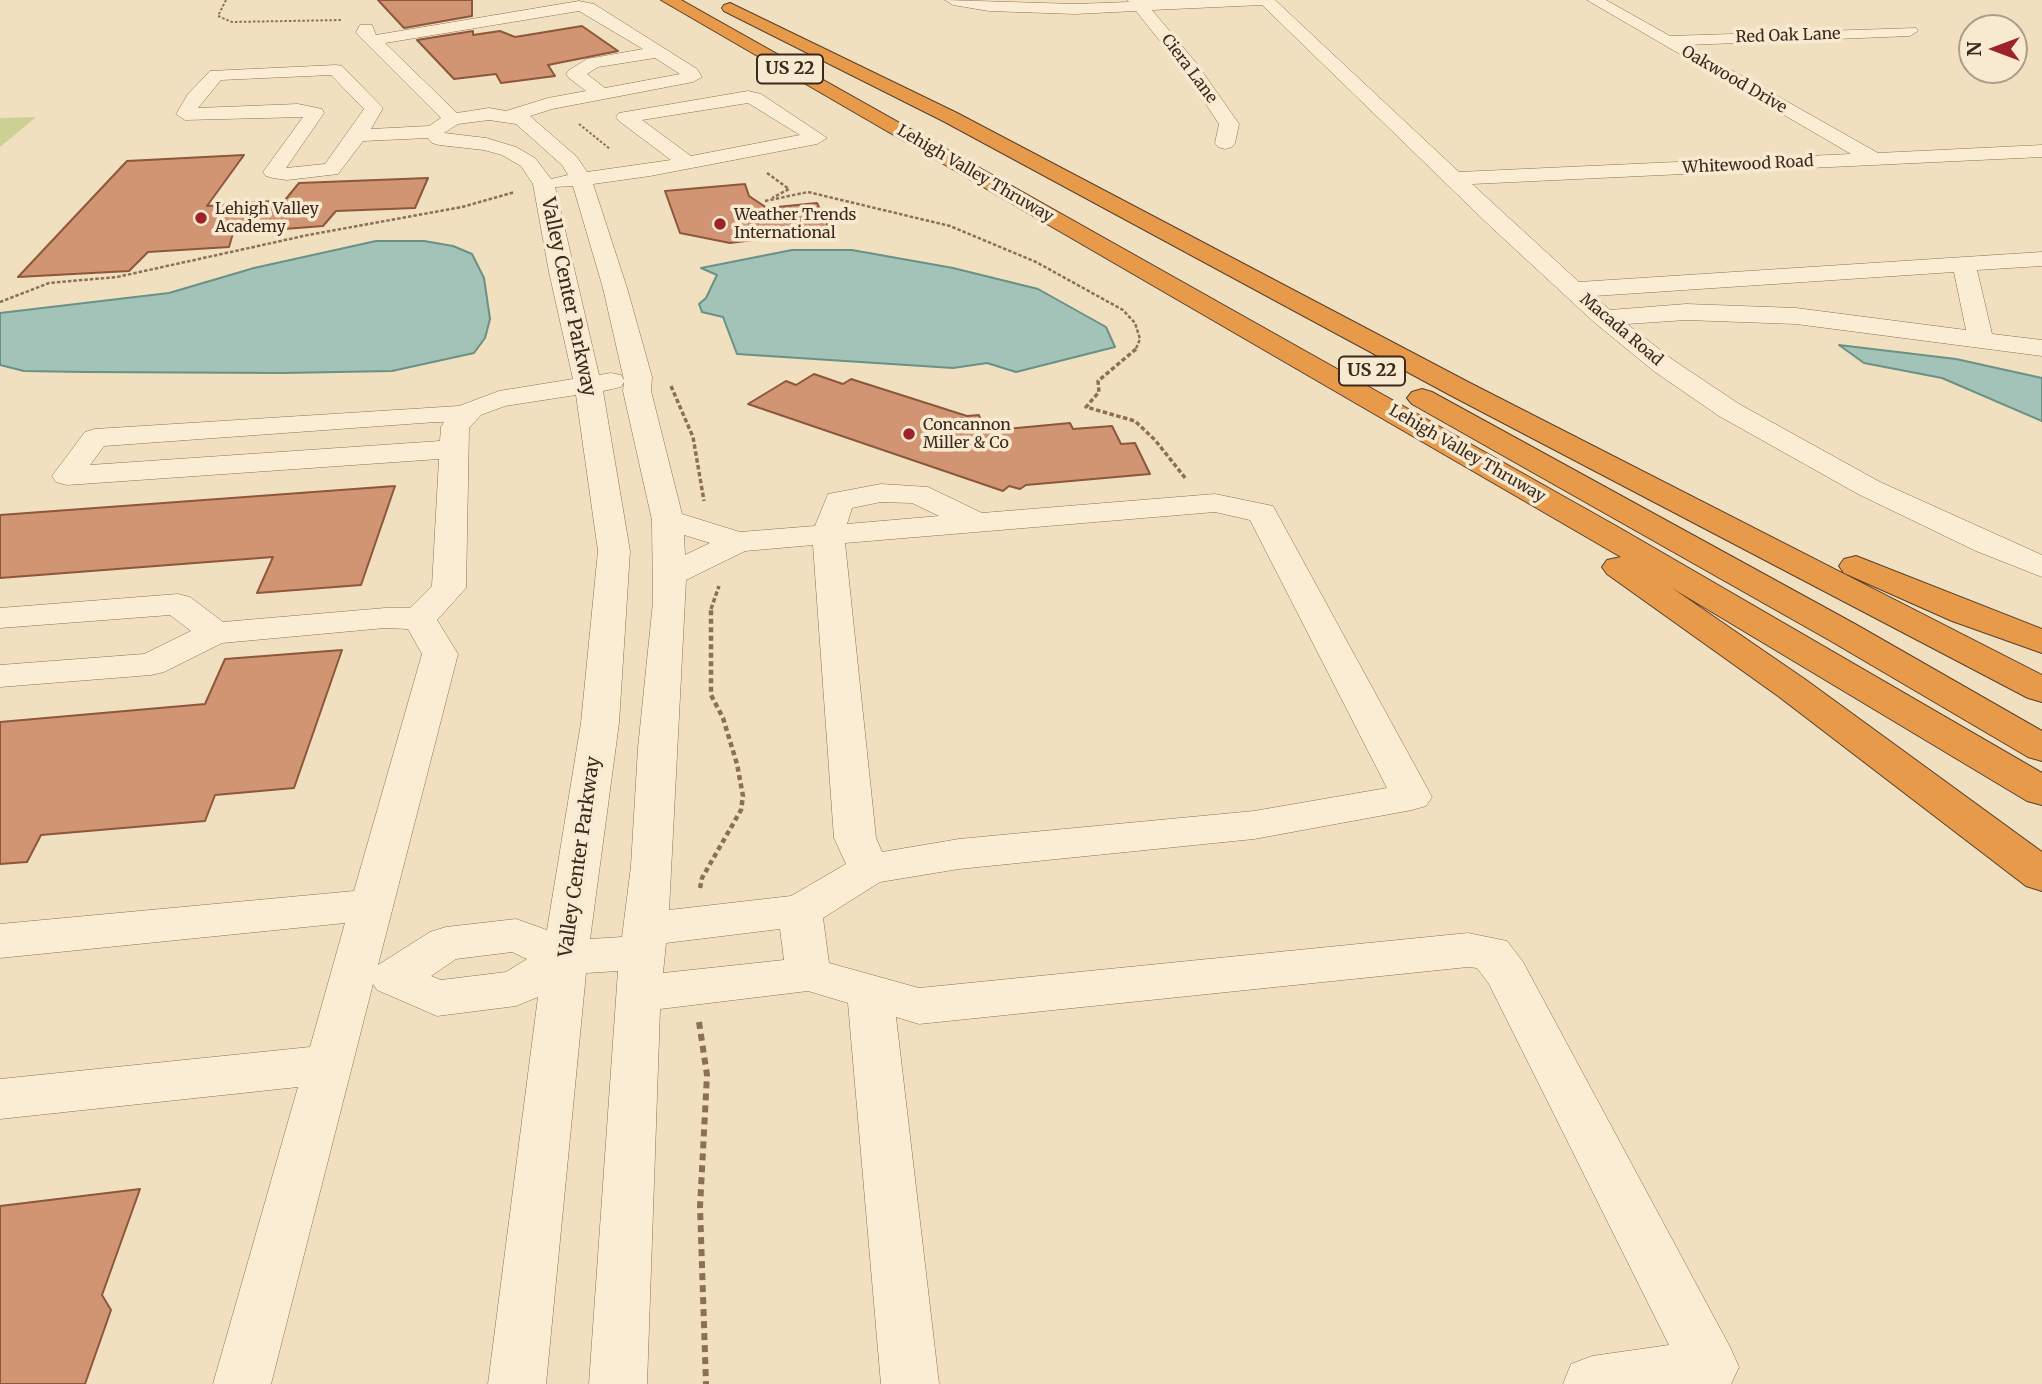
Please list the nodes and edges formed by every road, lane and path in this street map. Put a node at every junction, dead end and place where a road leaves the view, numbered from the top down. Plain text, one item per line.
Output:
1 (226, 0) edge
2 (670, 0) edge
3 (699, 0) edge
4 (713, 0) edge
5 (953, 0) edge
6 (1266, 0) edge
7 (1595, 0) edge
8 (1137, 3) edge
9 (375, 19) joint
10 (1910, 31) dead end
11 (374, 40) junction
12 (1666, 41) junction
13 (658, 52) junction
14 (601, 94) junction
15 (548, 104) junction
16 (328, 115) junction
17 (513, 115) junction
18 (453, 119) junction
19 (361, 129) junction
20 (433, 132) junction
21 (1225, 143) dead end
22 (2042, 151) edge
23 (737, 153) junction
24 (1874, 159) junction
25 (688, 163) junction
26 (1454, 179) junction
27 (565, 181) junction
28 (2042, 258) edge
29 (1964, 264) junction
30 (1574, 290) junction
31 (1294, 300) junction
32 (0, 302) edge
33 (1605, 318) junction
34 (1980, 338) junction
35 (2042, 348) edge
36 (654, 381) junction
37 (588, 385) junction
38 (1411, 422) junction
39 (461, 432) junction
40 (1189, 486) dead end
41 (668, 520) junction
42 (828, 534) junction
43 (720, 544) junction
44 (2042, 567) edge
45 (669, 576) junction
46 (0, 618) edge
47 (419, 618) junction
48 (215, 632) junction
49 (2042, 642) edge
50 (0, 676) edge
51 (2042, 690) edge
52 (2042, 748) edge
53 (2042, 791) edge
54 (869, 869) junction
55 (2042, 876) edge
56 (372, 905) junction
57 (800, 911) junction
58 (692, 925) junction
59 (0, 941) edge
60 (565, 958) junction
61 (641, 958) junction
62 (808, 974) junction
63 (372, 980) junction
64 (693, 986) junction
65 (870, 992) junction
66 (329, 1063) junction
67 (0, 1099) edge
68 (1714, 1376) edge
69 (242, 1384) edge
70 (517, 1384) edge
71 (618, 1384) edge
72 (706, 1384) edge
73 (910, 1384) edge
74 (1592, 1384) edge

1 - 9 path
2 - 38 highway, Lehigh Valley Thruway / US 22
3 - 52 highway, Lehigh Valley Thruway / US 22
4 - 31 highway
5 - 8 street
6 - 8 street
6 - 26 street, Macada Road
7 - 12 street, Oakwood Drive
8 - 21 street, Ciera Lane
9 - 11 street
10 - 12 street, Red Oak Lane
11 - 13 street
11 - 18 street
12 - 24 street, Oakwood Drive
13 - 14 street
13 - 14 street
14 - 15 street
15 - 17 street
15 - 27 path
16 - 19 street
16 - 19 street
16 - 19 street
17 - 18 street
17 - 27 street, Valley Center Parkway
18 - 20 street
19 - 20 street
20 - 27 street, Valley Center Parkway
22 - 24 street, Whitewood Road
23 - 25 street
23 - 25 street
23 - 40 path
24 - 26 street, Whitewood Road
25 - 27 street
26 - 30 street, Macada Road
27 - 32 path
27 - 36 street, Valley Center Parkway
27 - 37 street, Valley Center Parkway
28 - 29 street
29 - 30 street
29 - 34 street
30 - 33 street, Macada Road
31 - 49 highway
31 - 51 highway
33 - 34 street
33 - 44 street, Macada Road
34 - 35 street
36 - 37 street
36 - 41 street, Valley Center Parkway
36 - 43 path
37 - 39 street
37 - 60 street, Valley Center Parkway
38 - 53 highway, Lehigh Valley Thruway / US 22
38 - 55 highway
39 - 39 lane
39 - 47 street
41 - 43 street
41 - 45 street, Valley Center Parkway
42 - 43 street
42 - 54 street
42 - 54 street
43 - 45 street
43 - 58 path
45 - 61 street, Valley Center Parkway
46 - 48 street
47 - 48 street
47 - 56 street
48 - 50 street
54 - 57 street
56 - 59 street
56 - 63 street
57 - 58 street
57 - 62 street
58 - 61 street
60 - 61 street
60 - 63 street
60 - 70 street, Valley Center Parkway
61 - 64 street
61 - 71 street, Valley Center Parkway
62 - 64 street
62 - 65 street
63 - 66 street
64 - 72 path
65 - 68 street
65 - 73 street
66 - 67 street
66 - 69 street
68 - 74 street

